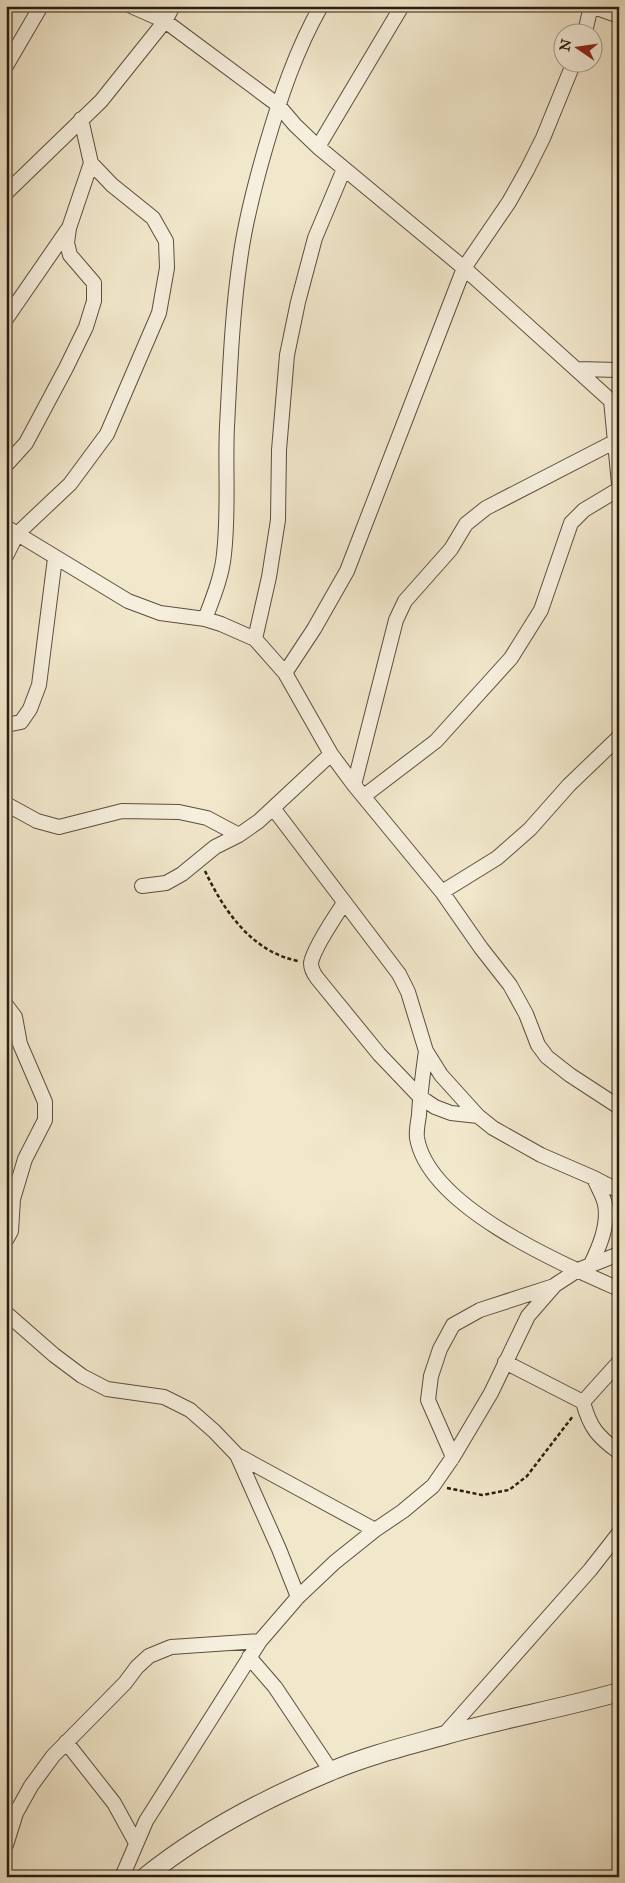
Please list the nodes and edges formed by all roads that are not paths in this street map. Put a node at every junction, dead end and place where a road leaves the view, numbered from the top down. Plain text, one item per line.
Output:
1 (41, 6) edge
2 (132, 6) edge
3 (173, 6) edge
4 (321, 6) edge
5 (402, 6) edge
6 (591, 6) edge
7 (619, 16) edge
8 (165, 21) junction
9 (587, 22) edge
10 (6, 66) edge
11 (570, 72) edge
12 (278, 105) junction
13 (80, 119) junction
14 (318, 147) junction
15 (90, 163) junction
16 (344, 169) junction
17 (6, 193) edge
18 (69, 228) junction
19 (464, 268) junction
20 (6, 319) edge
21 (577, 369) junction
22 (619, 370) edge
23 (615, 404) edge
24 (614, 442) junction
25 (6, 464) edge
26 (619, 484) edge
27 (619, 489) edge
28 (12, 531) edge
29 (6, 556) edge
30 (55, 558) junction
31 (205, 619) junction
32 (255, 639) junction
33 (285, 673) junction
34 (6, 725) edge
35 (619, 737) edge
36 (331, 754) junction
37 (354, 785) junction
38 (364, 796) junction
39 (6, 804) edge
40 (273, 808) junction
41 (239, 835) junction
42 (142, 886) dead end
43 (442, 892) junction
44 (344, 903) junction
45 (6, 1005) edge
46 (426, 1050) junction
47 (420, 1097) junction
48 (619, 1107) edge
49 (478, 1116) junction
50 (594, 1178) junction
51 (619, 1191) edge
52 (6, 1240) edge
53 (619, 1254) edge
54 (584, 1268) junction
55 (555, 1285) junction
56 (619, 1288) edge
57 (6, 1313) edge
58 (505, 1362) junction
59 (619, 1362) edge
60 (583, 1402) junction
61 (619, 1452) edge
62 (237, 1455) junction
63 (453, 1457) junction
64 (375, 1530) junction
65 (619, 1533) edge
66 (298, 1597) junction
67 (260, 1641) junction
68 (249, 1657) junction
69 (619, 1692) edge
70 (443, 1736) junction
71 (66, 1742) junction
72 (331, 1771) junction
73 (136, 1843) junction
74 (6, 1845) edge
75 (122, 1877) edge
76 (145, 1877) edge

1 - 10 street
2 - 8 street
3 - 8 street
4 - 12 street
5 - 14 street
6 - 7 street
6 - 9 street
8 - 12 street
8 - 13 street
11 - 19 street
12 - 14 street
12 - 31 street
13 - 15 street
13 - 17 street
14 - 16 street
15 - 18 street
15 - 28 street
16 - 19 street
16 - 32 street
18 - 20 street
18 - 25 street
19 - 21 street
19 - 33 street
21 - 22 street
21 - 23 street
23 - 24 street
24 - 26 street
24 - 37 street
27 - 38 street
28 - 29 street
28 - 30 street
30 - 31 street
30 - 34 street
31 - 32 street
32 - 33 street
33 - 36 street
35 - 43 street
36 - 37 street
36 - 40 street
37 - 38 street
38 - 43 street
39 - 41 street
40 - 41 street
40 - 44 street
41 - 42 street
43 - 48 street
44 - 46 street
44 - 47 street
45 - 52 street
46 - 47 street
46 - 49 street
47 - 49 street
47 - 54 street
49 - 50 street
50 - 51 street
50 - 54 street
53 - 54 street
54 - 55 street
54 - 56 street
55 - 58 street
55 - 63 street
57 - 62 street
58 - 60 street
58 - 63 street
59 - 60 street
60 - 61 street
62 - 64 street
62 - 66 street
63 - 64 street
64 - 66 street
65 - 70 street
66 - 67 street
67 - 68 street
67 - 71 street
68 - 72 street
68 - 73 street
69 - 70 street
70 - 72 street
71 - 73 street
71 - 74 street
72 - 76 street
73 - 75 street

